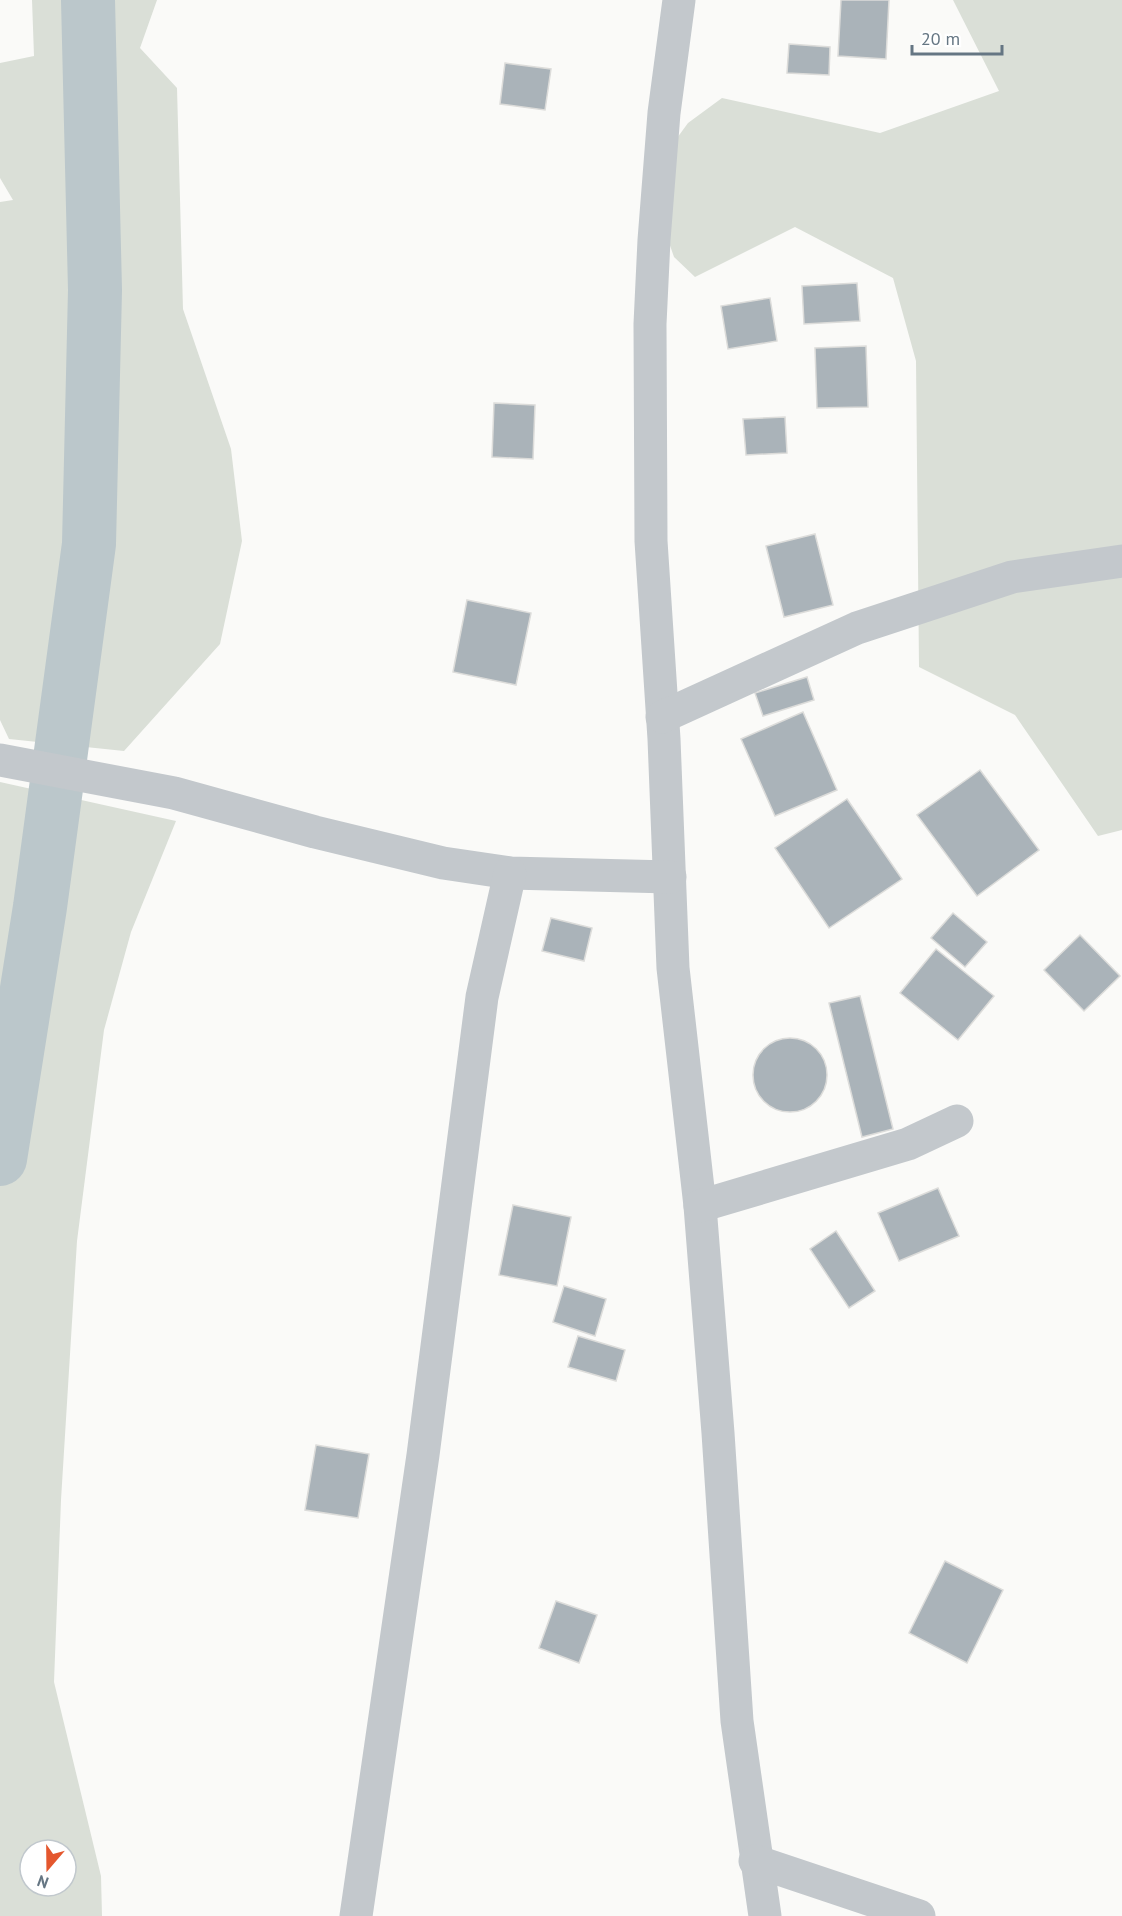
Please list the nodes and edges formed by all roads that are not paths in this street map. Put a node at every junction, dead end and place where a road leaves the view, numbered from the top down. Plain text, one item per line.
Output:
1 (679, 0) edge
2 (1122, 561) edge
3 (662, 717) junction
4 (0, 760) edge
5 (510, 873) junction
6 (670, 877) junction
7 (957, 1121) dead end
8 (700, 1206) junction
9 (755, 1861) junction
10 (356, 1916) edge
11 (765, 1916) edge
12 (918, 1916) edge

1 - 3 street
2 - 3 street
3 - 6 street
4 - 5 street
5 - 6 street
5 - 10 street
6 - 8 street
7 - 8 street
8 - 9 street
9 - 11 street
9 - 12 street

